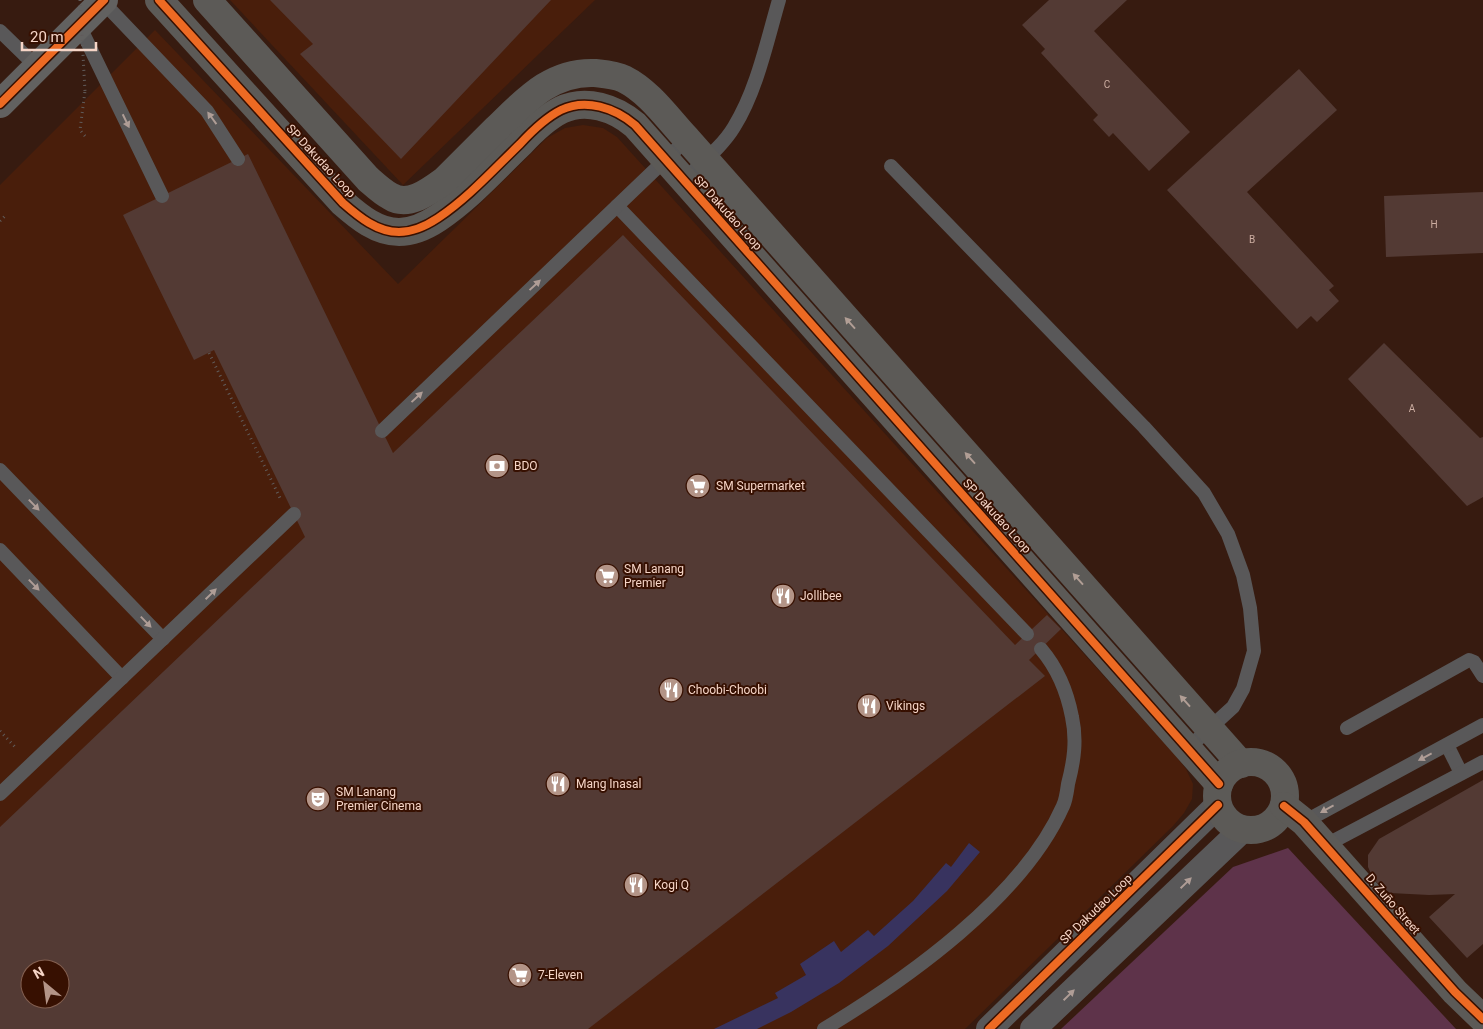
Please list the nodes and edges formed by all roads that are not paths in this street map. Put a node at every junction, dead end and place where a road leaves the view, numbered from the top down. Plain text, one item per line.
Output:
1 (159, 0) edge
2 (207, 0) edge
3 (779, 0) edge
4 (93, 5) edge
5 (0, 31) edge
6 (37, 67) junction
7 (0, 104) edge
8 (696, 149) junction
9 (238, 159) dead end
10 (890, 166) dead end
11 (675, 170) junction
12 (162, 196) dead end
13 (400, 201) junction
14 (618, 206) junction
15 (398, 232) junction
16 (871, 347) junction
17 (849, 366) junction
18 (382, 431) dead end
19 (0, 470) edge
20 (1011, 505) junction
21 (292, 516) road end
22 (989, 524) junction
23 (0, 550) edge
24 (1027, 634) dead end
25 (163, 639) junction
26 (1041, 649) dead end
27 (1483, 676) edge
28 (122, 678) junction
29 (1483, 726) edge
30 (1347, 728) dead end
31 (1210, 729) junction
32 (1447, 745) junction
33 (1187, 748) junction
34 (1483, 762) edge
35 (1241, 764) junction
36 (1461, 773) junction
37 (0, 794) edge
38 (1218, 795) junction
39 (1294, 814) junction
40 (1242, 830) junction
41 (1326, 845) junction
42 (1483, 1019) edge
43 (824, 1029) edge
44 (989, 1029) edge
45 (1033, 1029) edge

1 - 15 street, SP Dakudao Loop
2 - 13 street, SP Dakudao Loop
3 - 8 lane
4 - 6 main road
9 -> 4 lane
4 -> 12 lane
5 - 6 lane
6 - 7 main road
8 - 11 lane
8 - 11 lane
8 - 13 street, SP Dakudao Loop
16 -> 8 street, SP Dakudao Loop
10 - 31 lane
11 - 14 lane
11 - 15 street, SP Dakudao Loop
11 - 17 street, SP Dakudao Loop
13 - 15 street
18 -> 14 lane
14 - 24 lane
16 - 17 street
20 -> 16 street, SP Dakudao Loop
17 - 22 street, SP Dakudao Loop
19 -> 25 lane
20 - 22 street
31 -> 20 street, SP Dakudao Loop
25 -> 21 lane
22 - 33 street, SP Dakudao Loop
23 -> 28 lane
25 - 28 lane
26 - 43 lane
27 - 30 lane
28 - 37 lane
29 - 32 lane
31 - 33 lane
31 - 35 street, SP Dakudao Loop
32 - 36 lane
32 -> 39 lane
33 - 38 street, SP Dakudao Loop
34 - 36 lane
35 - 38 street
35 - 39 street
36 - 41 lane
38 - 40 street
38 - 44 street, SP Dakudao Loop
39 - 40 street
39 - 41 street, D. Zuño Street
45 -> 40 street
41 - 42 street, D. Zuño Street

